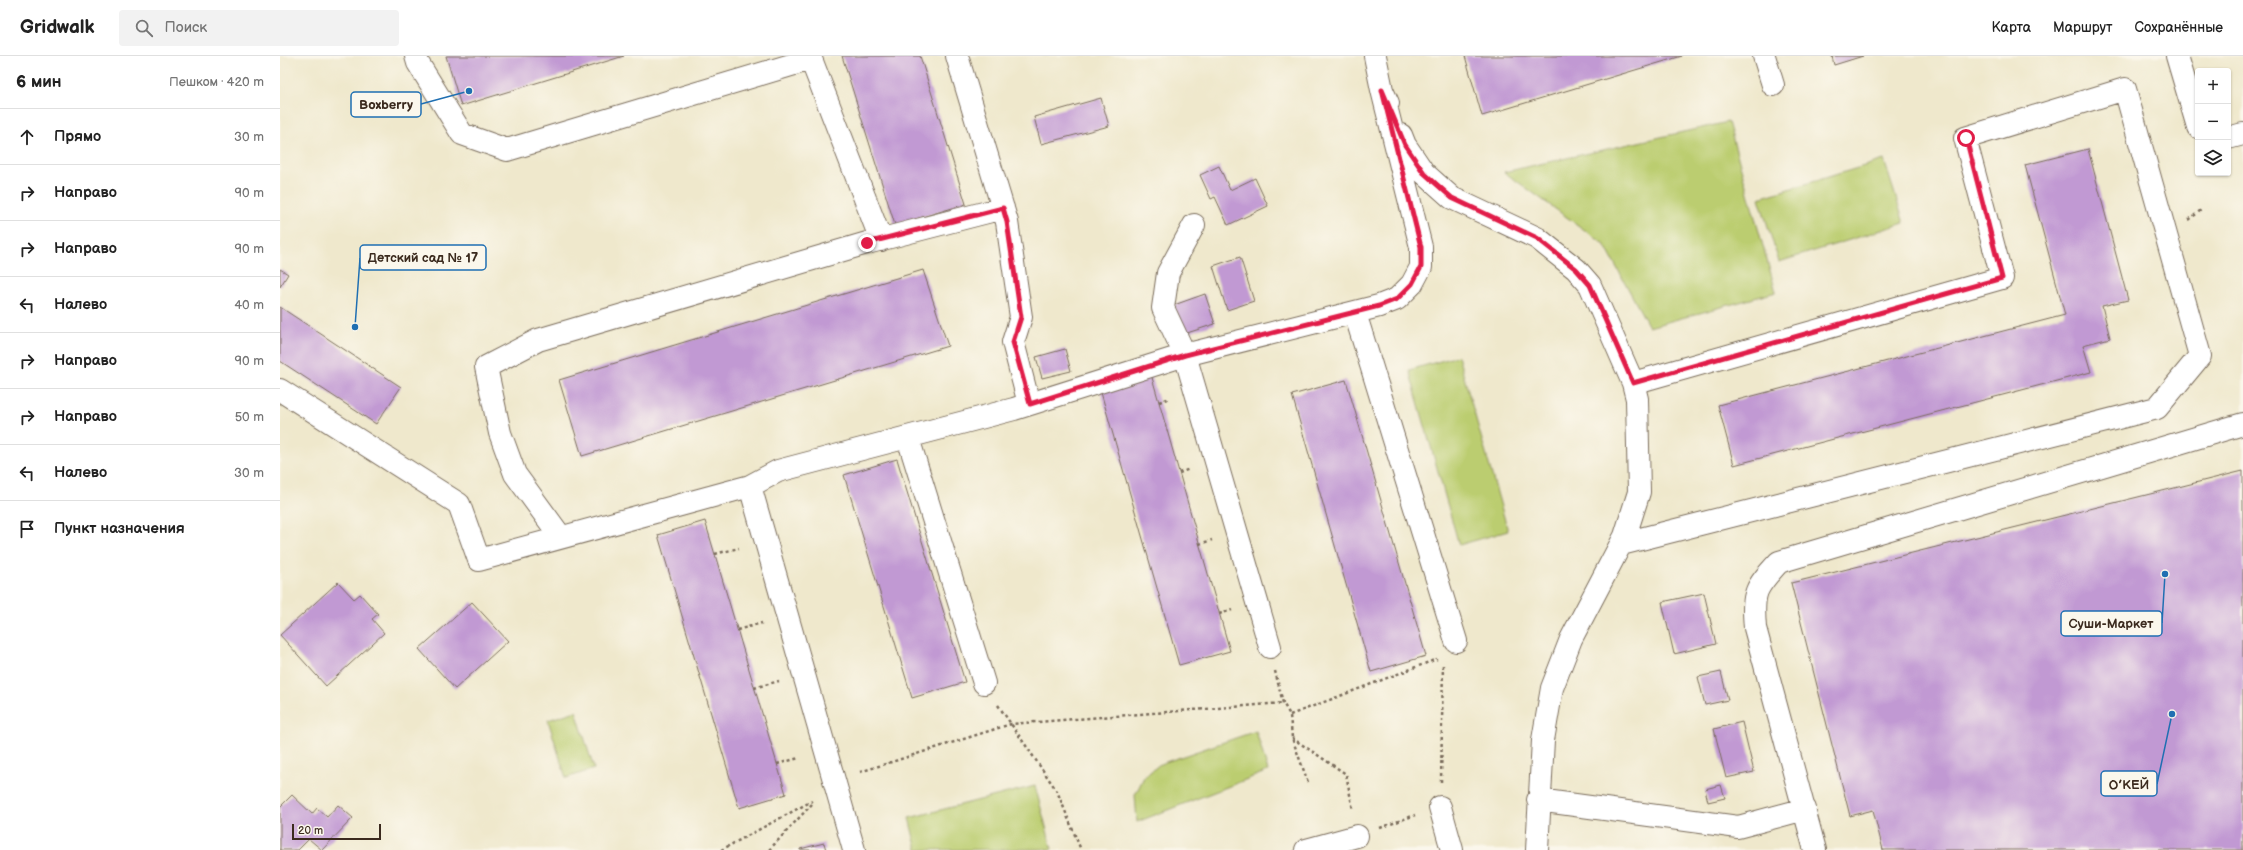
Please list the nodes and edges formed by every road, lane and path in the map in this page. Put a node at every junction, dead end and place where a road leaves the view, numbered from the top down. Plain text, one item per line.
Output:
1 (416, 56) edge
2 (957, 56) edge
3 (1375, 56) edge
4 (1764, 56) edge
5 (2177, 56) edge
6 (1773, 85) dead end
7 (1382, 90) junction
8 (2195, 117) edge
9 (2243, 134) edge
10 (2231, 137) edge
11 (1003, 208) junction
12 (1194, 225) dead end
13 (881, 240) junction
14 (1355, 313) junction
15 (1185, 355) junction
16 (1633, 383) junction
17 (280, 390) edge
18 (1030, 404) junction
19 (2243, 424) edge
20 (908, 438) junction
21 (750, 486) junction
22 (561, 537) junction
23 (1621, 544) junction
24 (1456, 641) dead end
25 (1270, 647) joint
26 (984, 683) joint
27 (1283, 703) junction
28 (1290, 715) junction
29 (1011, 724) junction
30 (1292, 738) junction
31 (835, 780) junction
32 (1309, 785) dead end
33 (1538, 800) junction
34 (1440, 807) junction
35 (1805, 809) junction
36 (1357, 836) junction
37 (721, 850) edge
38 (769, 850) edge
39 (854, 850) edge
40 (1081, 850) edge
41 (1306, 850) edge
42 (1452, 850) edge
43 (1537, 850) edge
44 (1815, 850) edge

1 - 13 street
2 - 11 street
3 - 7 street
4 - 6 street
5 - 8 street
7 - 14 street
7 - 16 street
9 - 10 street
11 - 13 street
11 - 18 street
12 - 15 street
13 - 22 street
14 - 15 street
14 - 24 street
15 - 18 street
15 - 25 street
16 - 23 street
16 - 23 street
17 - 22 street
18 - 20 street
19 - 35 street
20 - 21 street
20 - 26 street
21 - 22 street
21 - 31 street
23 - 33 street
25 - 27 path
26 - 29 path
27 - 28 path
27 - 29 path
28 - 30 path
28 - 34 path
29 - 31 path
29 - 40 path
30 - 32 path
30 - 36 path
31 - 39 street
33 - 35 street
33 - 43 street
34 - 36 path
34 - 42 street
35 - 44 street
36 - 41 street
37 - 38 path

